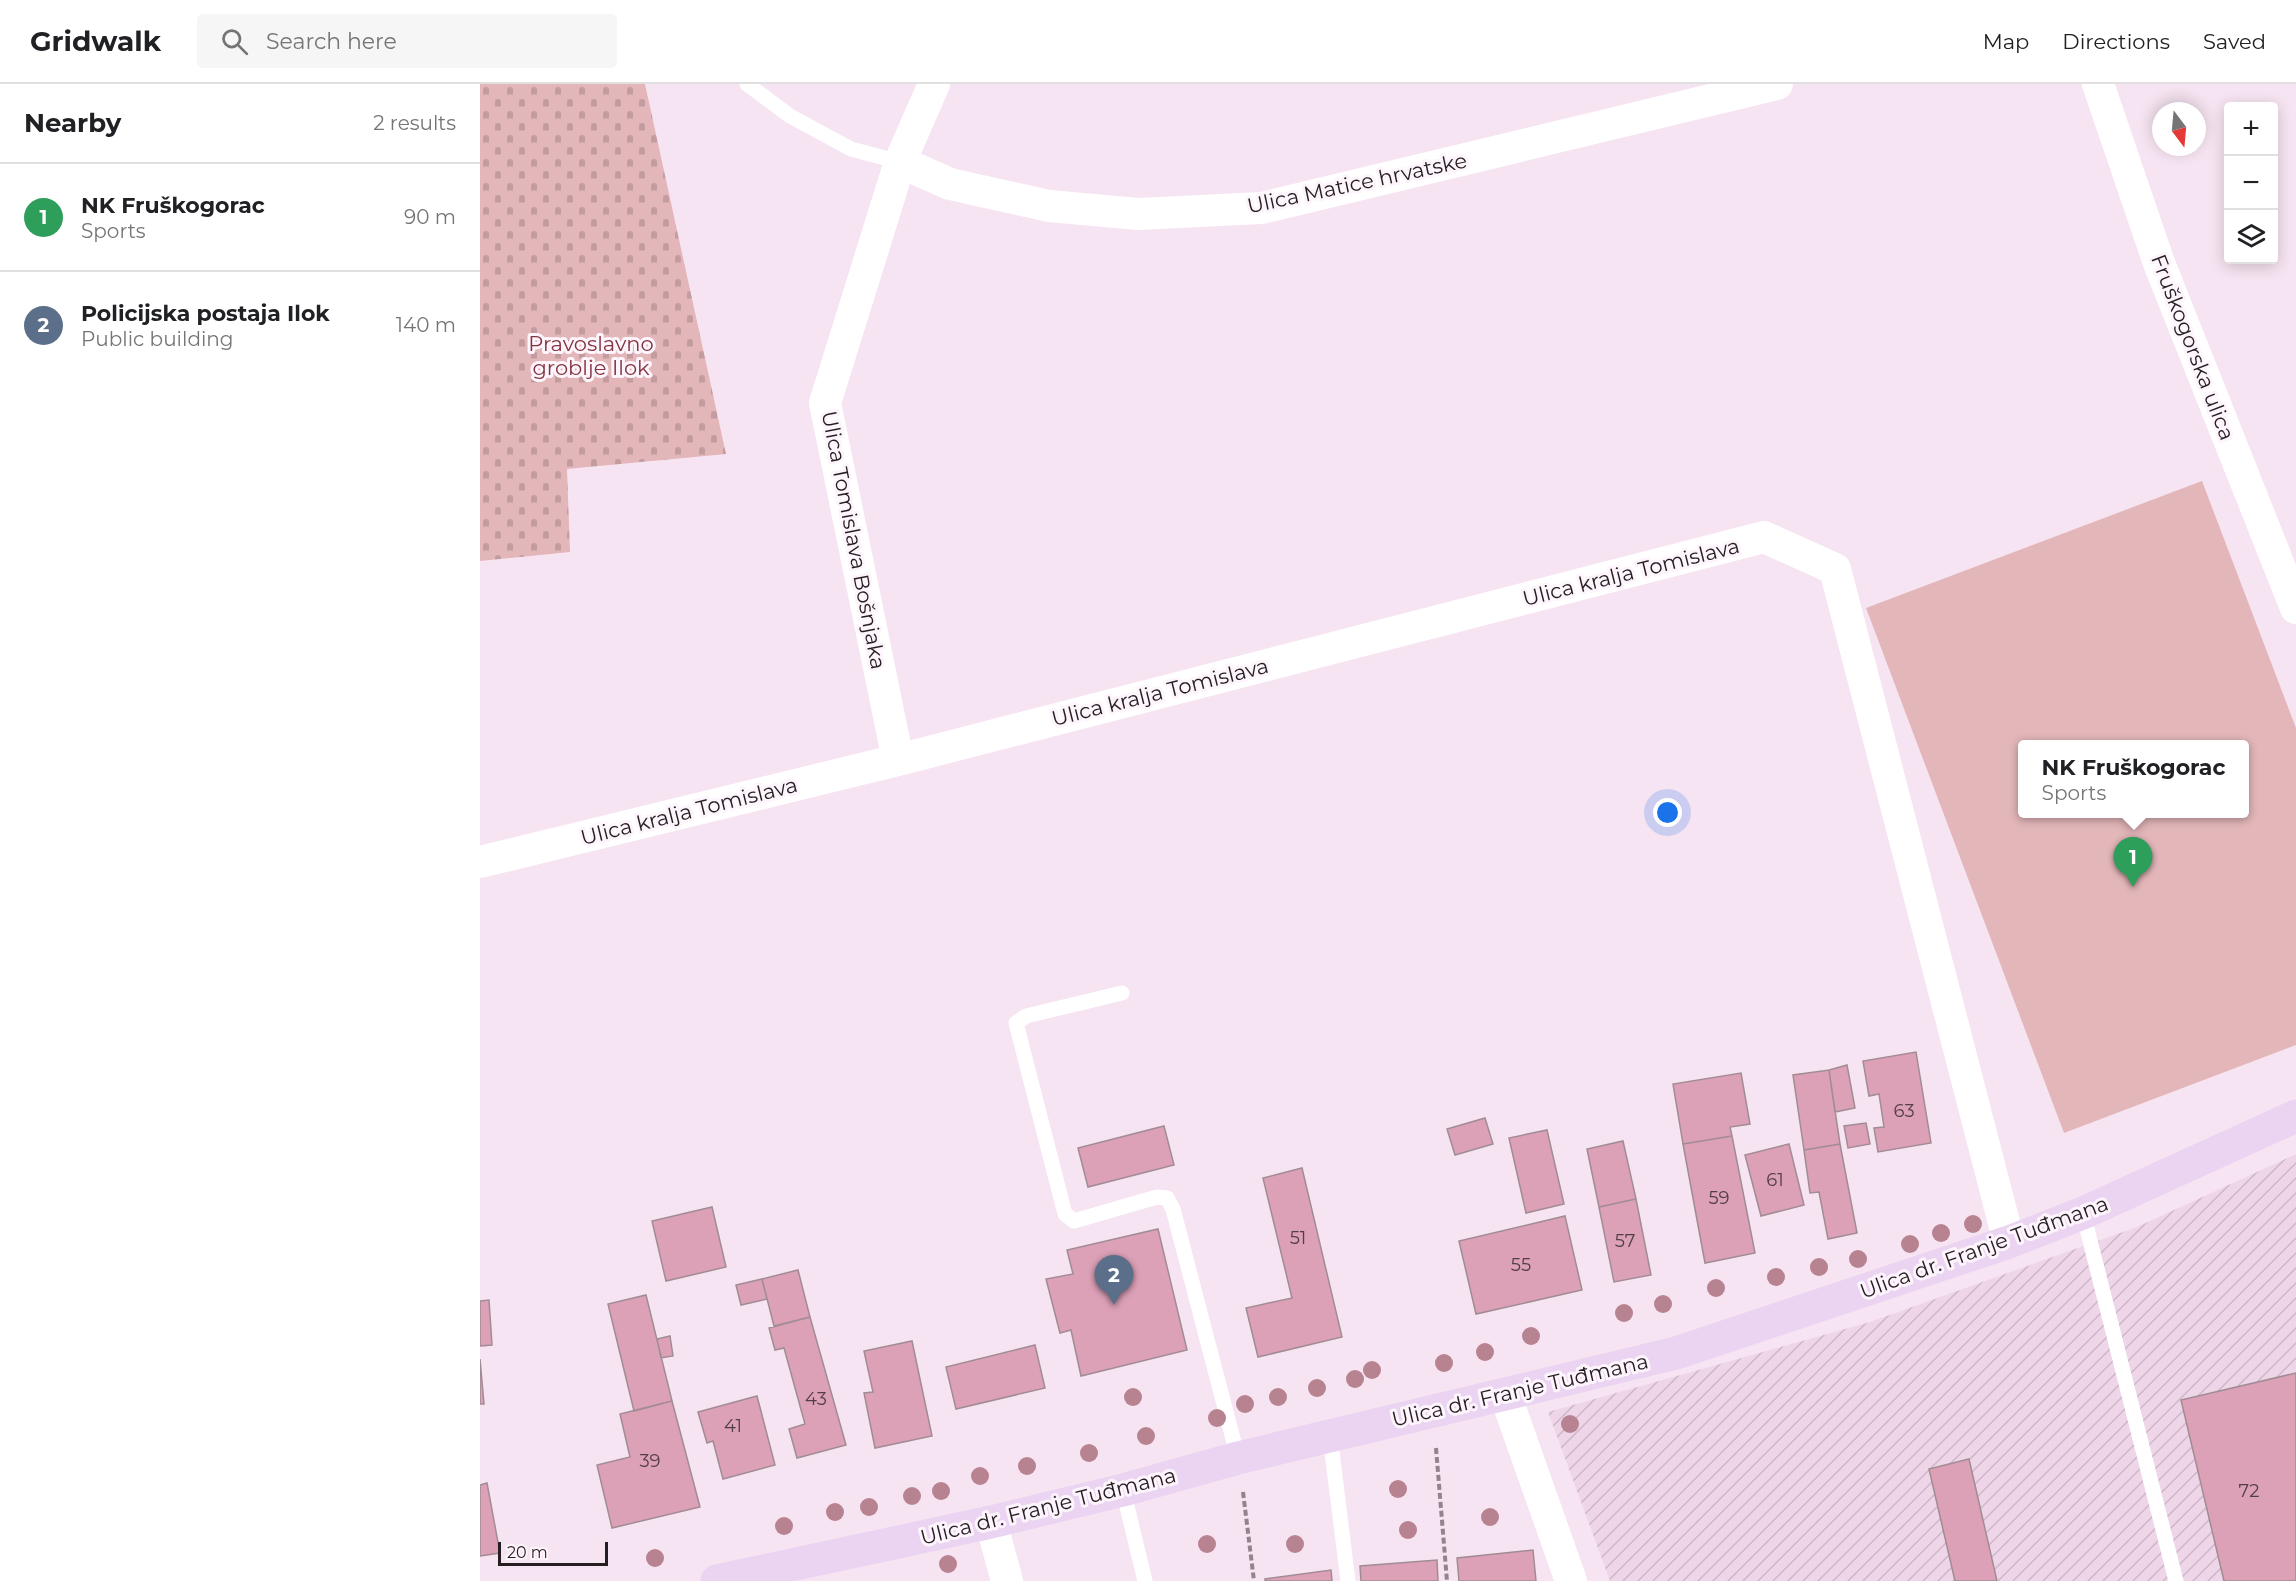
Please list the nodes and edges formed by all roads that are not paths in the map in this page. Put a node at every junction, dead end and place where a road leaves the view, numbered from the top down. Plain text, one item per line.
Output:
1 (747, 84) edge
2 (934, 84) edge
3 (1777, 84) edge
4 (2098, 84) edge
5 (900, 162) junction
6 (2296, 608) edge
7 (898, 760) junction
8 (480, 862) edge
9 (1122, 993) dead end
10 (2296, 1116) edge
11 (2083, 1214) junction
12 (2009, 1242) junction
13 (1505, 1394) junction
14 (1330, 1436) junction
15 (1238, 1458) junction
16 (1123, 1490) junction
17 (990, 1522) junction
18 (717, 1581) edge
19 (1007, 1581) edge
20 (1145, 1581) edge
21 (1348, 1581) edge
22 (1571, 1581) edge
23 (2176, 1581) edge

1 - 5 lane
2 - 5 street, Ulica Tomislava Bošnjaka
3 - 5 street, Ulica Matice hrvatske
4 - 6 street, Fruškogorska ulica
5 - 7 street, Ulica Tomislava Bošnjaka
7 - 8 street, Ulica kralja Tomislava
7 - 12 street, Ulica kralja Tomislava
9 - 15 lane
10 - 11 main road, Ulica dr. Franje Tuđmana
11 - 12 main road, Ulica dr. Franje Tuđmana
11 - 23 lane
12 - 13 main road, Ulica dr. Franje Tuđmana
13 - 14 main road, Ulica dr. Franje Tuđmana
13 - 22 street
14 - 15 main road, Ulica dr. Franje Tuđmana
14 - 21 lane
15 - 16 main road, Ulica dr. Franje Tuđmana
16 - 17 main road, Ulica dr. Franje Tuđmana
16 - 20 lane
17 - 18 main road, Ulica dr. Franje Tuđmana
17 - 19 street

